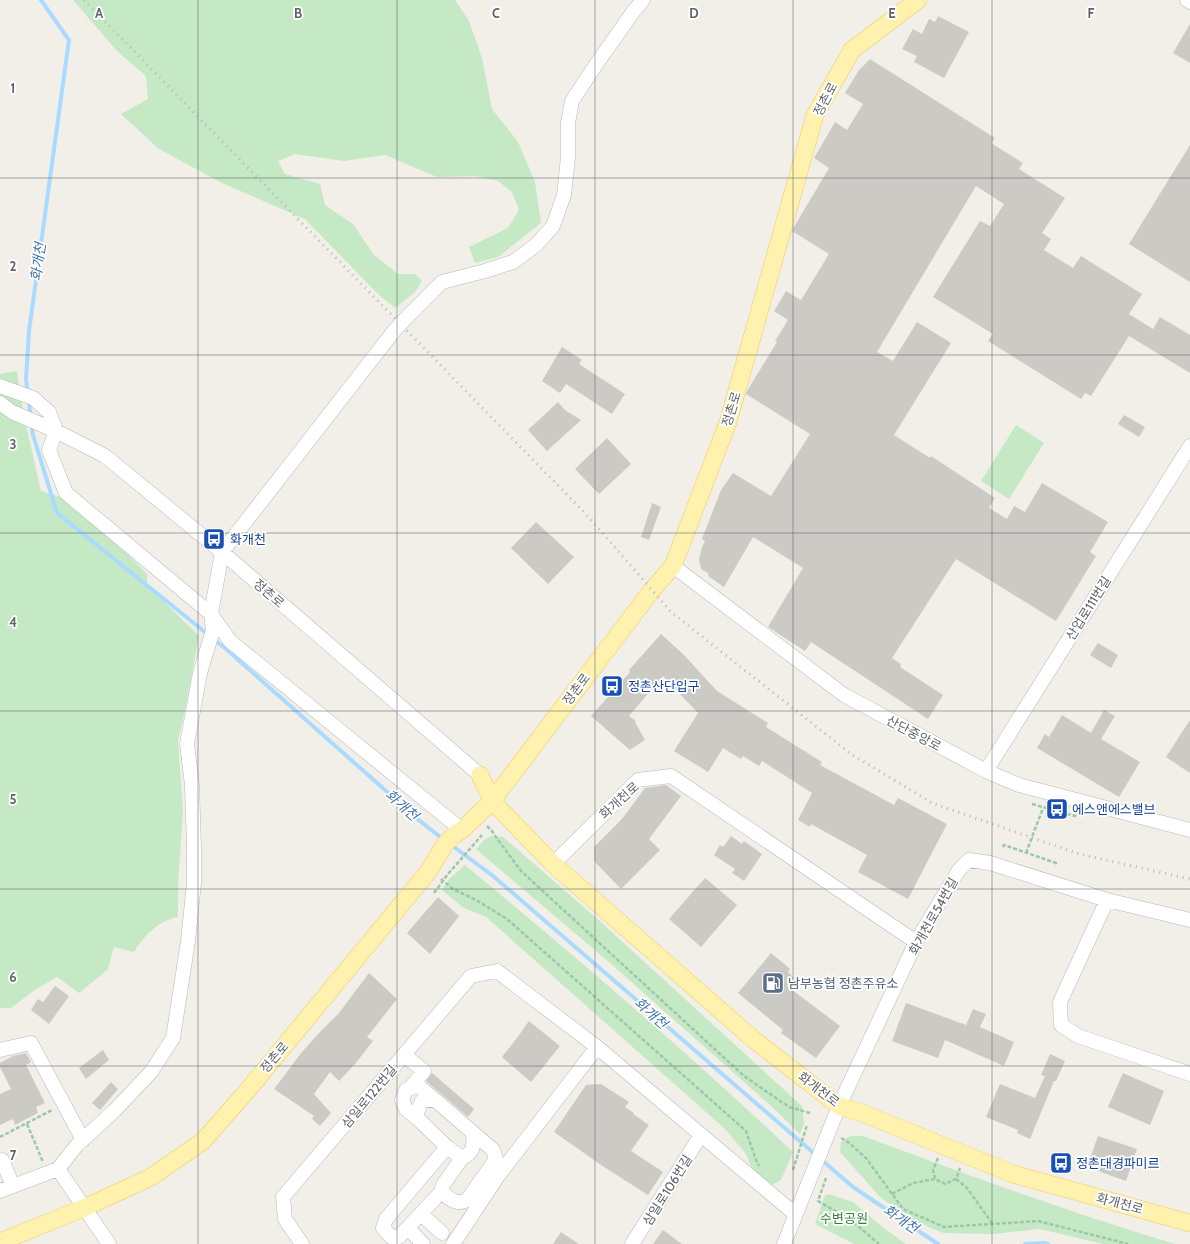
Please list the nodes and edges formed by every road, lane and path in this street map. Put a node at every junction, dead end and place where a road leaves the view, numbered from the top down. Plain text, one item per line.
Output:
1 (643, 0) edge
2 (918, 0) edge
3 (1187, 0) edge
4 (1190, 2) edge
5 (0, 386) edge
6 (0, 403) edge
7 (56, 431) junction
8 (1190, 446) edge
9 (222, 552) junction
10 (672, 566) junction
11 (211, 614) junction
12 (986, 771) junction
13 (480, 775) joint
14 (492, 801) junction
15 (1076, 814) dead end
16 (476, 816) junction
17 (1190, 830) edge
18 (482, 835) dead end
19 (454, 836) junction
20 (1003, 848) dead end
21 (1026, 852) junction
22 (552, 864) junction
23 (1054, 866) dead end
24 (428, 872) junction
25 (444, 881) junction
26 (434, 893) dead end
27 (1107, 900) junction
28 (1190, 920) edge
29 (916, 942) junction
30 (597, 1047) junction
31 (0, 1050) edge
32 (404, 1055) junction
33 (1190, 1074) edge
34 (412, 1087) junction
35 (59, 1095) junction
36 (434, 1099) junction
37 (837, 1112) junction
38 (810, 1113) dead end
39 (418, 1119) junction
40 (27, 1124) junction
41 (808, 1125) dead end
42 (474, 1133) junction
43 (701, 1135) junction
44 (0, 1137) edge
45 (841, 1138) dead end
46 (83, 1140) junction
47 (488, 1146) junction
48 (447, 1147) junction
49 (467, 1153) junction
50 (938, 1158) dead end
51 (2, 1160) dead end
52 (960, 1166) dead end
53 (760, 1167) dead end
54 (793, 1170) dead end
55 (53, 1171) junction
56 (935, 1179) junction
57 (956, 1179) junction
58 (14, 1186) junction
59 (0, 1191) edge
60 (441, 1192) junction
61 (892, 1194) junction
62 (820, 1197) dead end
63 (84, 1208) junction
64 (421, 1214) junction
65 (795, 1214) junction
66 (1190, 1222) edge
67 (992, 1224) junction
68 (408, 1228) junction
69 (432, 1234) edge
70 (395, 1240) edge
71 (0, 1242) edge
72 (109, 1244) edge
73 (302, 1244) edge
74 (453, 1244) edge
75 (632, 1244) edge
76 (784, 1244) edge
77 (879, 1244) edge
78 (1128, 1244) edge

1 - 9 street, bridge
2 - 10 main road, 정촌로
3 - 4 street
5 - 7 street
6 - 7 street, 정촌로
7 - 9 street, 정촌로
7 - 11 street
8 - 12 street, 산업로111번길
9 - 11 street
9 - 13 street, 정촌로
10 - 12 street, 산단중앙로
10 - 14 main road, 정촌로
11 - 19 street
11 - 46 street
12 - 17 street, 산단중앙로
13 - 14 main road, 정촌로
14 - 16 main road, 정촌로
14 - 22 main road, 화개천로
15 - 21 path, bridge
16 - 19 main road, 정촌로
16 - 38 path
18 - 25 path
19 - 24 main road, 정촌로
20 - 21 path
21 - 23 path
22 - 29 street, 화개천로
22 - 37 main road, 화개천로
24 - 25 path
24 - 63 main road, 정촌로
25 - 26 path
25 - 53 path
27 - 28 street, 화개천로54번길
27 - 29 street, 화개천로54번길
27 - 33 street
29 - 37 street, 화개천로54번길
30 - 32 street, 삼일로122번길
30 - 43 street
30 - 74 street
31 - 35 street
32 - 34 street
32 - 73 street, 삼일로122번길
34 - 36 street
34 - 39 street
35 - 40 path
35 - 46 street
36 - 39 street
36 - 42 street
37 - 65 street, 화개천로54번길
37 - 66 main road, 화개천로
39 - 48 street
40 - 44 path
40 - 55 path
41 - 54 path
42 - 47 street
42 - 49 street
43 - 65 street
43 - 75 street, 삼일로106번길
45 - 61 path
46 - 55 street
47 - 49 street
47 - 60 street
48 - 49 street
48 - 70 street
49 - 60 street
50 - 56 path
51 - 58 street
52 - 57 path
55 - 58 street
55 - 63 street
56 - 57 path
56 - 61 path
57 - 67 path
58 - 59 street
60 - 64 street
61 - 67 path
62 - 77 path
63 - 71 main road, 정촌로
63 - 72 street
64 - 68 street
64 - 69 street
65 - 76 street
67 - 78 path
68 - 69 street
68 - 70 street

